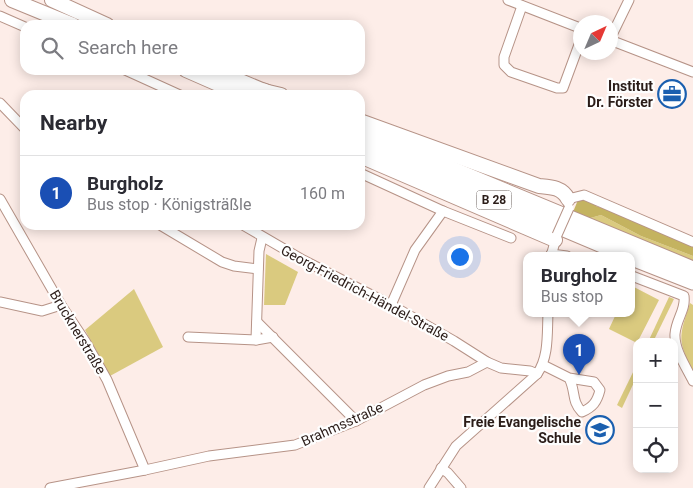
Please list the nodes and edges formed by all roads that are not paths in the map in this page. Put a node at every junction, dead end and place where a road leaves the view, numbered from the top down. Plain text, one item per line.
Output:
1 (12, 0) edge
2 (52, 0) edge
3 (508, 0) edge
4 (630, 0) edge
5 (520, 3) edge
6 (0, 16) edge
7 (61, 20) edge
8 (96, 20) edge
9 (618, 21) edge
10 (20, 25) edge
11 (573, 25) edge
12 (618, 43) edge
13 (573, 60) edge
14 (693, 72) edge
15 (136, 75) edge
16 (198, 75) edge
17 (226, 75) edge
18 (169, 90) edge
19 (234, 90) edge
20 (261, 90) edge
21 (0, 103) edge
22 (365, 123) edge
23 (20, 124) edge
24 (365, 133) edge
25 (365, 145) edge
26 (365, 158) edge
27 (365, 175) edge
28 (0, 199) edge
29 (568, 203) junction
30 (443, 211) junction
31 (168, 230) edge
32 (250, 230) edge
33 (262, 238) junction
34 (511, 238) dead end
35 (693, 242) edge
36 (554, 246) edge
37 (619, 252) edge
38 (635, 259) edge
39 (258, 269) junction
40 (693, 269) edge
41 (635, 277) edge
42 (693, 282) edge
43 (0, 302) edge
44 (61, 305) junction
45 (390, 305) junction
46 (548, 317) edge
47 (257, 322) junction
48 (273, 337) junction
49 (188, 338) dead end
50 (256, 340) junction
51 (487, 362) junction
52 (543, 365) junction
53 (537, 374) junction
54 (569, 378) dead end
55 (693, 381) edge
56 (356, 421) junction
57 (441, 468) junction
58 (145, 470) junction
59 (50, 488) edge
60 (429, 488) edge
61 (461, 488) edge

1 - 7 main road
2 - 8 main road
3 - 5 street
4 - 9 street
5 - 11 street
5 - 13 street
6 - 10 street
12 - 14 street
15 - 18 street
16 - 19 main road
17 - 20 main road
21 - 23 street
22 - 29 main road
24 - 40 highway, B 28
25 - 37 highway, B 28
26 - 36 main road
27 - 30 street
28 - 44 street, Brucknerstraße
29 - 35 street
29 - 36 street, bridge
30 - 34 street
30 - 45 street
31 - 39 street
32 - 33 street, Georg-Friedrich-Händel-Straße
33 - 39 street
33 - 45 street, Georg-Friedrich-Händel-Straße
38 - 42 highway
39 - 47 street
41 - 55 street
43 - 44 street
44 - 58 street, Brucknerstraße
45 - 51 street, Georg-Friedrich-Händel-Straße
46 - 52 street
47 - 48 street
47 - 50 street
48 - 50 street
48 - 56 street
49 - 50 street
51 - 53 street
51 - 56 street, Brahmsstraße
52 - 53 street
52 - 54 street
53 - 57 street
56 - 58 street, Brahmsstraße
57 - 60 street
57 - 61 street
58 - 59 street, Brahmsstraße

